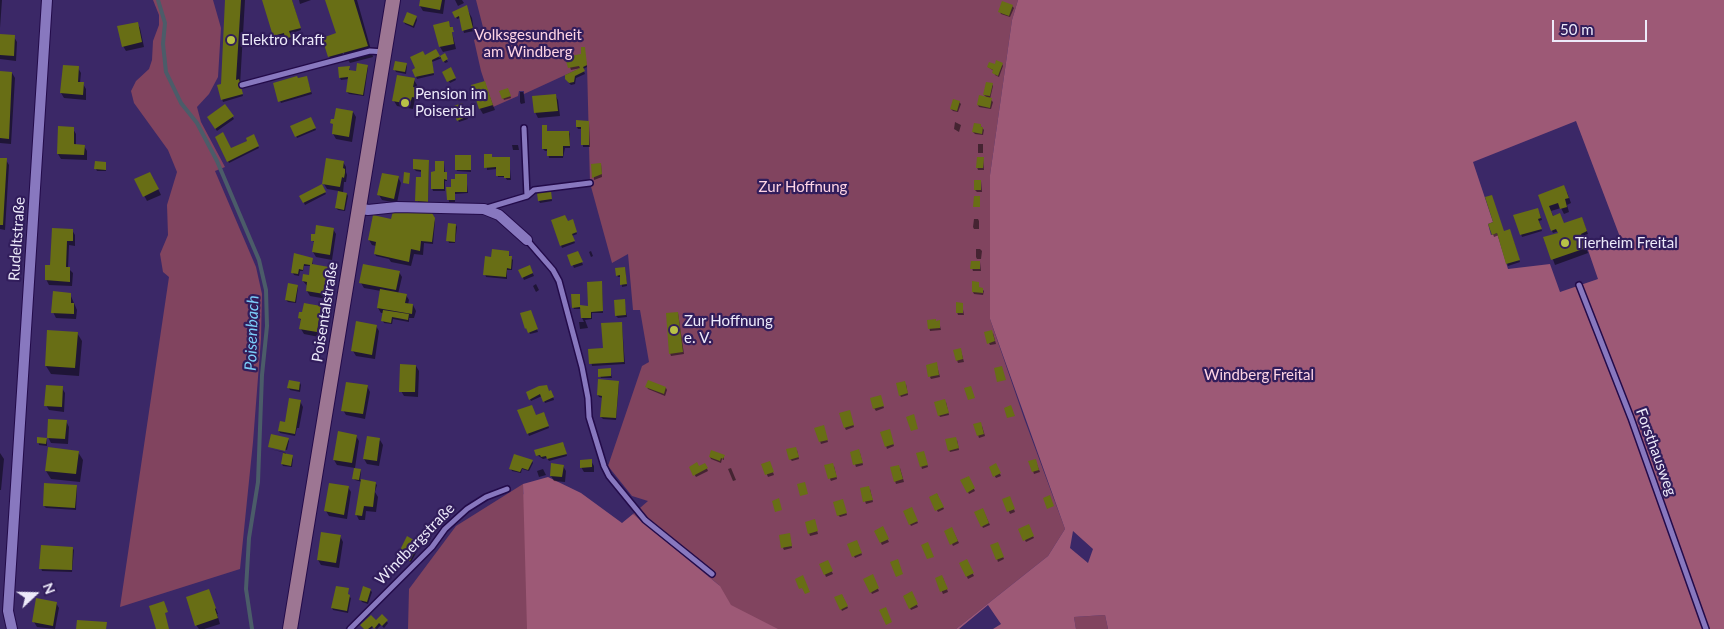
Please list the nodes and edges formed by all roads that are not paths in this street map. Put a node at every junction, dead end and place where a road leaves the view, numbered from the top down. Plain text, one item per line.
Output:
1 (47, 0) edge
2 (393, 0) edge
3 (384, 52) junction
4 (242, 85) dead end
5 (524, 128) dead end
6 (590, 183) dead end
7 (527, 196) junction
8 (358, 208) junction
9 (484, 209) junction
10 (527, 240) joint
11 (1579, 285) dead end
12 (507, 489) dead end
13 (712, 574) dead end
14 (12, 629) edge
15 (290, 629) edge
16 (350, 629) edge
17 (1706, 629) edge

1 - 14 street, Rudeltstraße
2 - 3 main road, Poisentalstraße
3 - 4 lane
3 - 8 main road, Poisentalstraße
5 - 7 lane
6 - 7 lane
7 - 9 lane
8 - 9 street
8 - 15 main road, Poisentalstraße
9 - 10 street
10 - 13 lane
11 - 17 lane, Forsthausweg
12 - 16 lane, Windbergstraße

